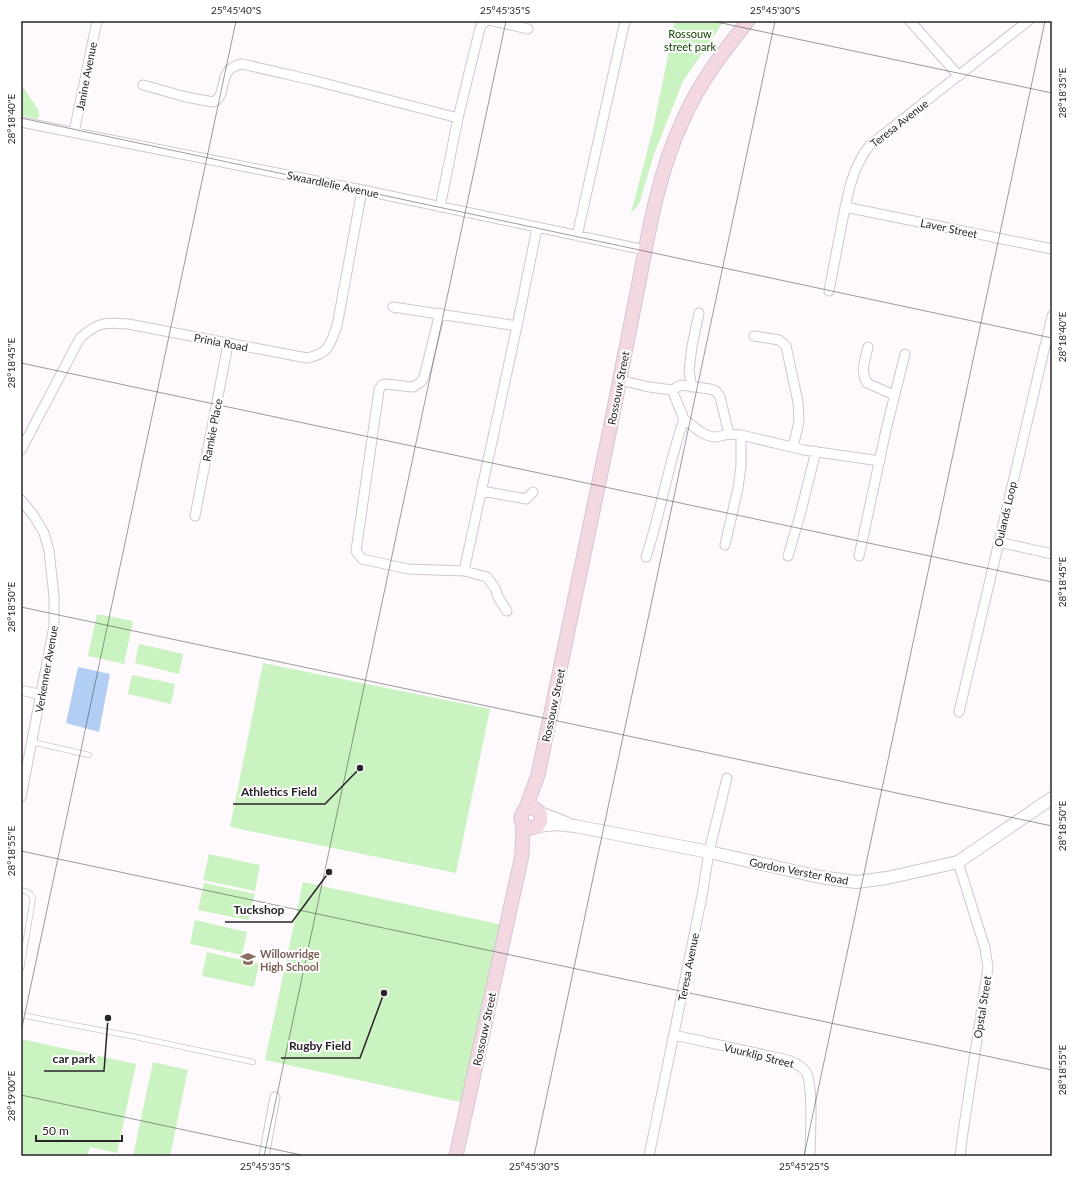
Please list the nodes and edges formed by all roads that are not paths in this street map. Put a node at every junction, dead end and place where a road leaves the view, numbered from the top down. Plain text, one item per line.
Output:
1 (97, 21) edge
2 (487, 21) edge
3 (493, 21) edge
4 (625, 21) edge
5 (748, 21) edge
6 (910, 21) edge
7 (1028, 21) edge
8 (528, 29) dead end
9 (959, 76) junction
10 (143, 85) dead end
11 (458, 118) junction
12 (21, 122) edge
13 (74, 132) junction
14 (362, 190) junction
15 (440, 207) junction
16 (845, 207) junction
17 (537, 228) junction
18 (577, 236) junction
19 (1052, 249) edge
20 (645, 250) junction
21 (828, 291) dead end
22 (393, 307) dead end
23 (699, 313) dead end
24 (440, 314) junction
25 (1052, 316) edge
26 (518, 326) junction
27 (754, 336) dead end
28 (228, 344) junction
29 (868, 347) dead end
30 (905, 354) dead end
31 (620, 380) junction
32 (692, 387) junction
33 (672, 390) junction
34 (894, 395) junction
35 (684, 419) junction
36 (729, 434) junction
37 (741, 435) junction
38 (793, 447) junction
39 (21, 450) edge
40 (816, 451) junction
41 (880, 461) junction
42 (482, 491) junction
43 (533, 492) dead end
44 (21, 500) edge
45 (195, 516) dead end
46 (999, 542) junction
47 (725, 545) dead end
48 (1052, 554) edge
49 (788, 556) dead end
50 (859, 556) dead end
51 (646, 558) dead end
52 (464, 571) junction
53 (507, 611) dead end
54 (21, 690) edge
55 (42, 695) junction
56 (959, 712) dead end
57 (32, 742) junction
58 (89, 755) dead end
59 (538, 775) junction
60 (727, 778) dead end
61 (21, 797) edge
62 (1052, 798) edge
63 (525, 810) junction
64 (539, 812) junction
65 (531, 826) junction
66 (575, 826) junction
67 (709, 852) junction
68 (958, 862) junction
69 (21, 890) edge
70 (21, 969) edge
71 (21, 1014) edge
72 (674, 1035) junction
73 (253, 1062) dead end
74 (275, 1097) dead end
75 (264, 1156) edge
76 (456, 1156) edge
77 (649, 1156) edge
78 (810, 1156) edge
79 (960, 1156) edge

1 - 13 street, Janine Avenue
2 - 11 street
3 - 8 street
4 - 18 street
5 - 20 main road, Rossouw Street
6 - 9 street
7 - 9 street, Teresa Avenue
9 - 16 street, Teresa Avenue
10 - 11 street
11 - 15 street
12 - 13 street, Swaardlelie Avenue
13 - 14 street, Swaardlelie Avenue
14 - 15 street, Swaardlelie Avenue
14 - 28 street, Prinia Road
15 - 17 street, Swaardlelie Avenue
16 - 19 street, Laver Street
16 - 21 street, Teresa Avenue
17 - 18 street, Swaardlelie Avenue
17 - 26 street
18 - 20 street, Swaardlelie Avenue
20 - 31 main road, Rossouw Street
22 - 24 street
23 - 32 street
24 - 26 street
24 - 52 street
25 - 46 street, Oulands Loop
26 - 42 street
27 - 38 street
28 - 39 street, Prinia Road
28 - 45 street, Ramkie Place
29 - 34 street
30 - 34 street
31 - 33 street
31 - 59 main road, Rossouw Street
32 - 33 street
32 - 36 street
33 - 35 street
34 - 41 street
35 - 36 street
35 - 51 street
36 - 37 street
37 - 38 street
37 - 47 street
38 - 40 street
40 - 41 street
40 - 49 street
41 - 50 street
42 - 43 street
42 - 52 street
44 - 55 street, Verkenner Avenue
46 - 48 street
46 - 56 street, Oulands Loop
52 - 53 street
54 - 55 street
55 - 57 street, Verkenner Avenue
57 - 58 lane
57 - 61 street, Verkenner Avenue
59 - 63 main road, Rossouw Street
59 - 64 main road, Rossouw Street
60 - 67 street, Teresa Avenue
62 - 68 street, Gordon Verster Road
63 - 64 main road
63 - 65 main road, Rossouw Street
64 - 65 main road, Rossouw Street
64 - 66 street, Gordon Verster Road
65 - 66 street, Gordon Verster Road
65 - 76 main road, Rossouw Street
66 - 67 street, Gordon Verster Road
67 - 68 street, Gordon Verster Road
67 - 72 street, Teresa Avenue
68 - 79 street, Opstal Street
69 - 70 lane
71 - 73 lane
72 - 77 street, Teresa Avenue
72 - 78 street, Vuurklip Street
74 - 75 street

